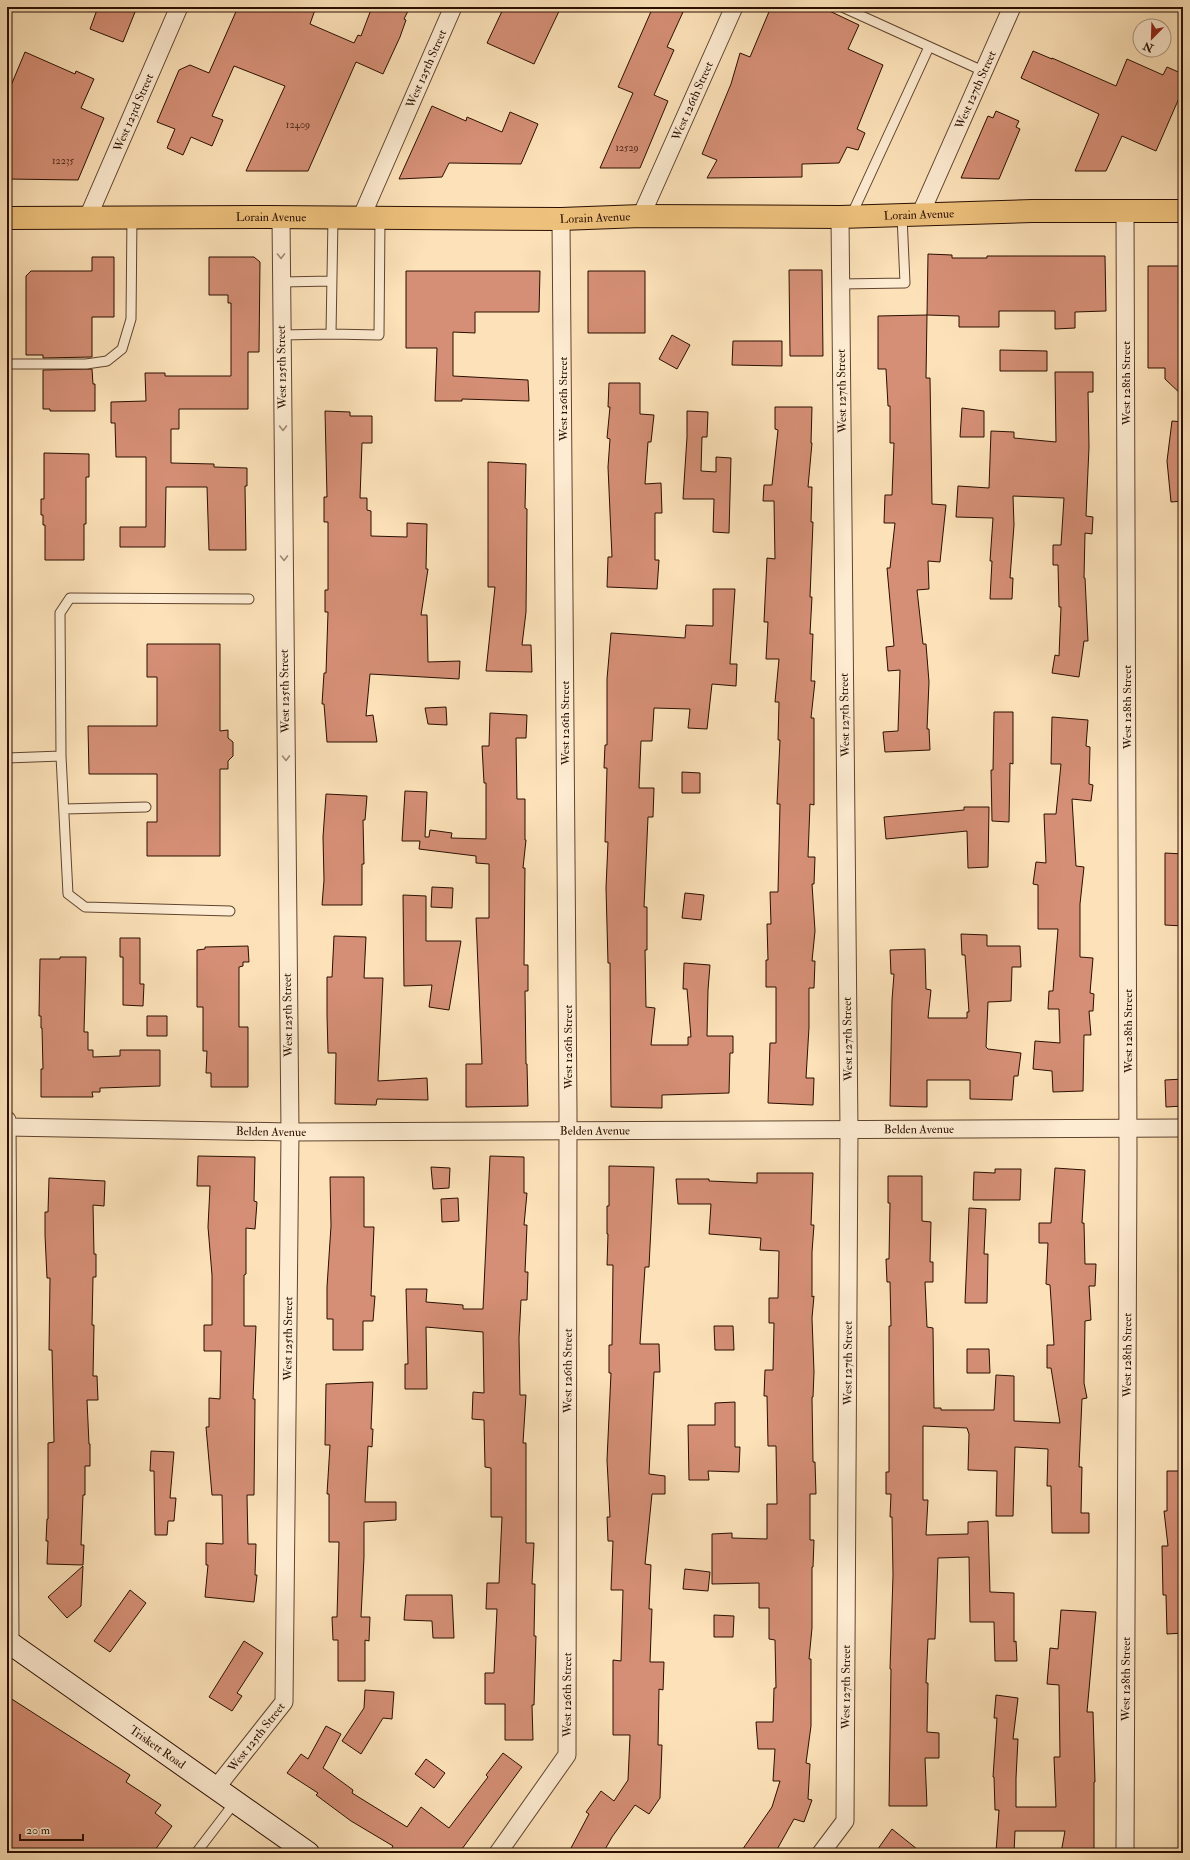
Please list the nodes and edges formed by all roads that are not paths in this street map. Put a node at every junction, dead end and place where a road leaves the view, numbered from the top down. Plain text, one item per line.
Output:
1 (179, 7) edge
2 (453, 7) edge
3 (734, 7) edge
4 (842, 7) edge
5 (1012, 7) edge
6 (929, 47) junction
7 (983, 71) junction
8 (1125, 210) junction
9 (1183, 211) edge
10 (641, 216) junction
11 (911, 216) junction
12 (88, 217) junction
13 (281, 217) junction
14 (845, 217) junction
15 (7, 218) edge
16 (132, 218) junction
17 (333, 218) junction
18 (371, 218) junction
19 (561, 219) junction
20 (331, 281) junction
21 (282, 282) junction
22 (840, 284) junction
23 (331, 334) junction
24 (282, 335) junction
25 (7, 364) edge
26 (249, 599) dead end
27 (61, 756) junction
28 (7, 758) edge
29 (146, 807) dead end
30 (64, 809) junction
31 (230, 911) dead end
32 (7, 1120) edge
33 (7, 1127) edge
34 (1128, 1128) junction
35 (1183, 1128) edge
36 (848, 1130) junction
37 (290, 1132) junction
38 (568, 1132) junction
39 (8, 1644) edge
40 (216, 1788) junction
41 (235, 1802) junction
42 (196, 1853) edge
43 (308, 1853) edge
44 (498, 1853) edge
45 (821, 1853) edge
46 (1125, 1853) edge

1 - 12 street, West 123rd Street
2 - 18 street, West 125th Street
3 - 10 street, West 126th Street
4 - 6 lane
5 - 7 street, West 127th Street
6 - 7 lane
6 - 14 lane
7 - 11 street, West 127th Street
8 - 9 main road, Lorain Avenue
8 - 11 main road, Lorain Avenue
8 - 34 street, West 128th Street
10 - 14 main road, Lorain Avenue
10 - 19 main road, Lorain Avenue
11 - 14 main road, Lorain Avenue
11 - 22 lane
12 - 15 main road, Lorain Avenue
12 - 16 main road, Lorain Avenue
13 - 16 main road, Lorain Avenue
13 - 17 main road, Lorain Avenue
13 -> 21 street, West 125th Street
14 - 22 street, West 127th Street
16 - 25 lane
17 - 18 main road, Lorain Avenue
17 - 20 lane
18 - 19 main road, Lorain Avenue
18 - 23 lane
19 - 38 street, West 126th Street
20 - 21 lane
20 - 23 lane
21 - 24 street, West 125th Street
22 - 36 street, West 127th Street
23 - 24 lane
24 -> 37 street, West 125th Street
26 - 27 lane
27 - 28 lane
27 - 30 lane
29 - 30 lane
30 - 31 lane
32 - 33 street
33 - 37 street, Belden Avenue
33 - 39 street
34 - 35 street, Belden Avenue
34 - 36 street, Belden Avenue
34 - 46 street, West 128th Street
36 - 38 street, Belden Avenue
36 - 45 street, West 127th Street
37 - 38 street, Belden Avenue
37 - 40 street, West 125th Street
38 - 44 street, West 126th Street
39 - 40 street, Triskett Road
40 - 41 street, Triskett Road
41 - 42 lane
41 - 43 street, Triskett Road

